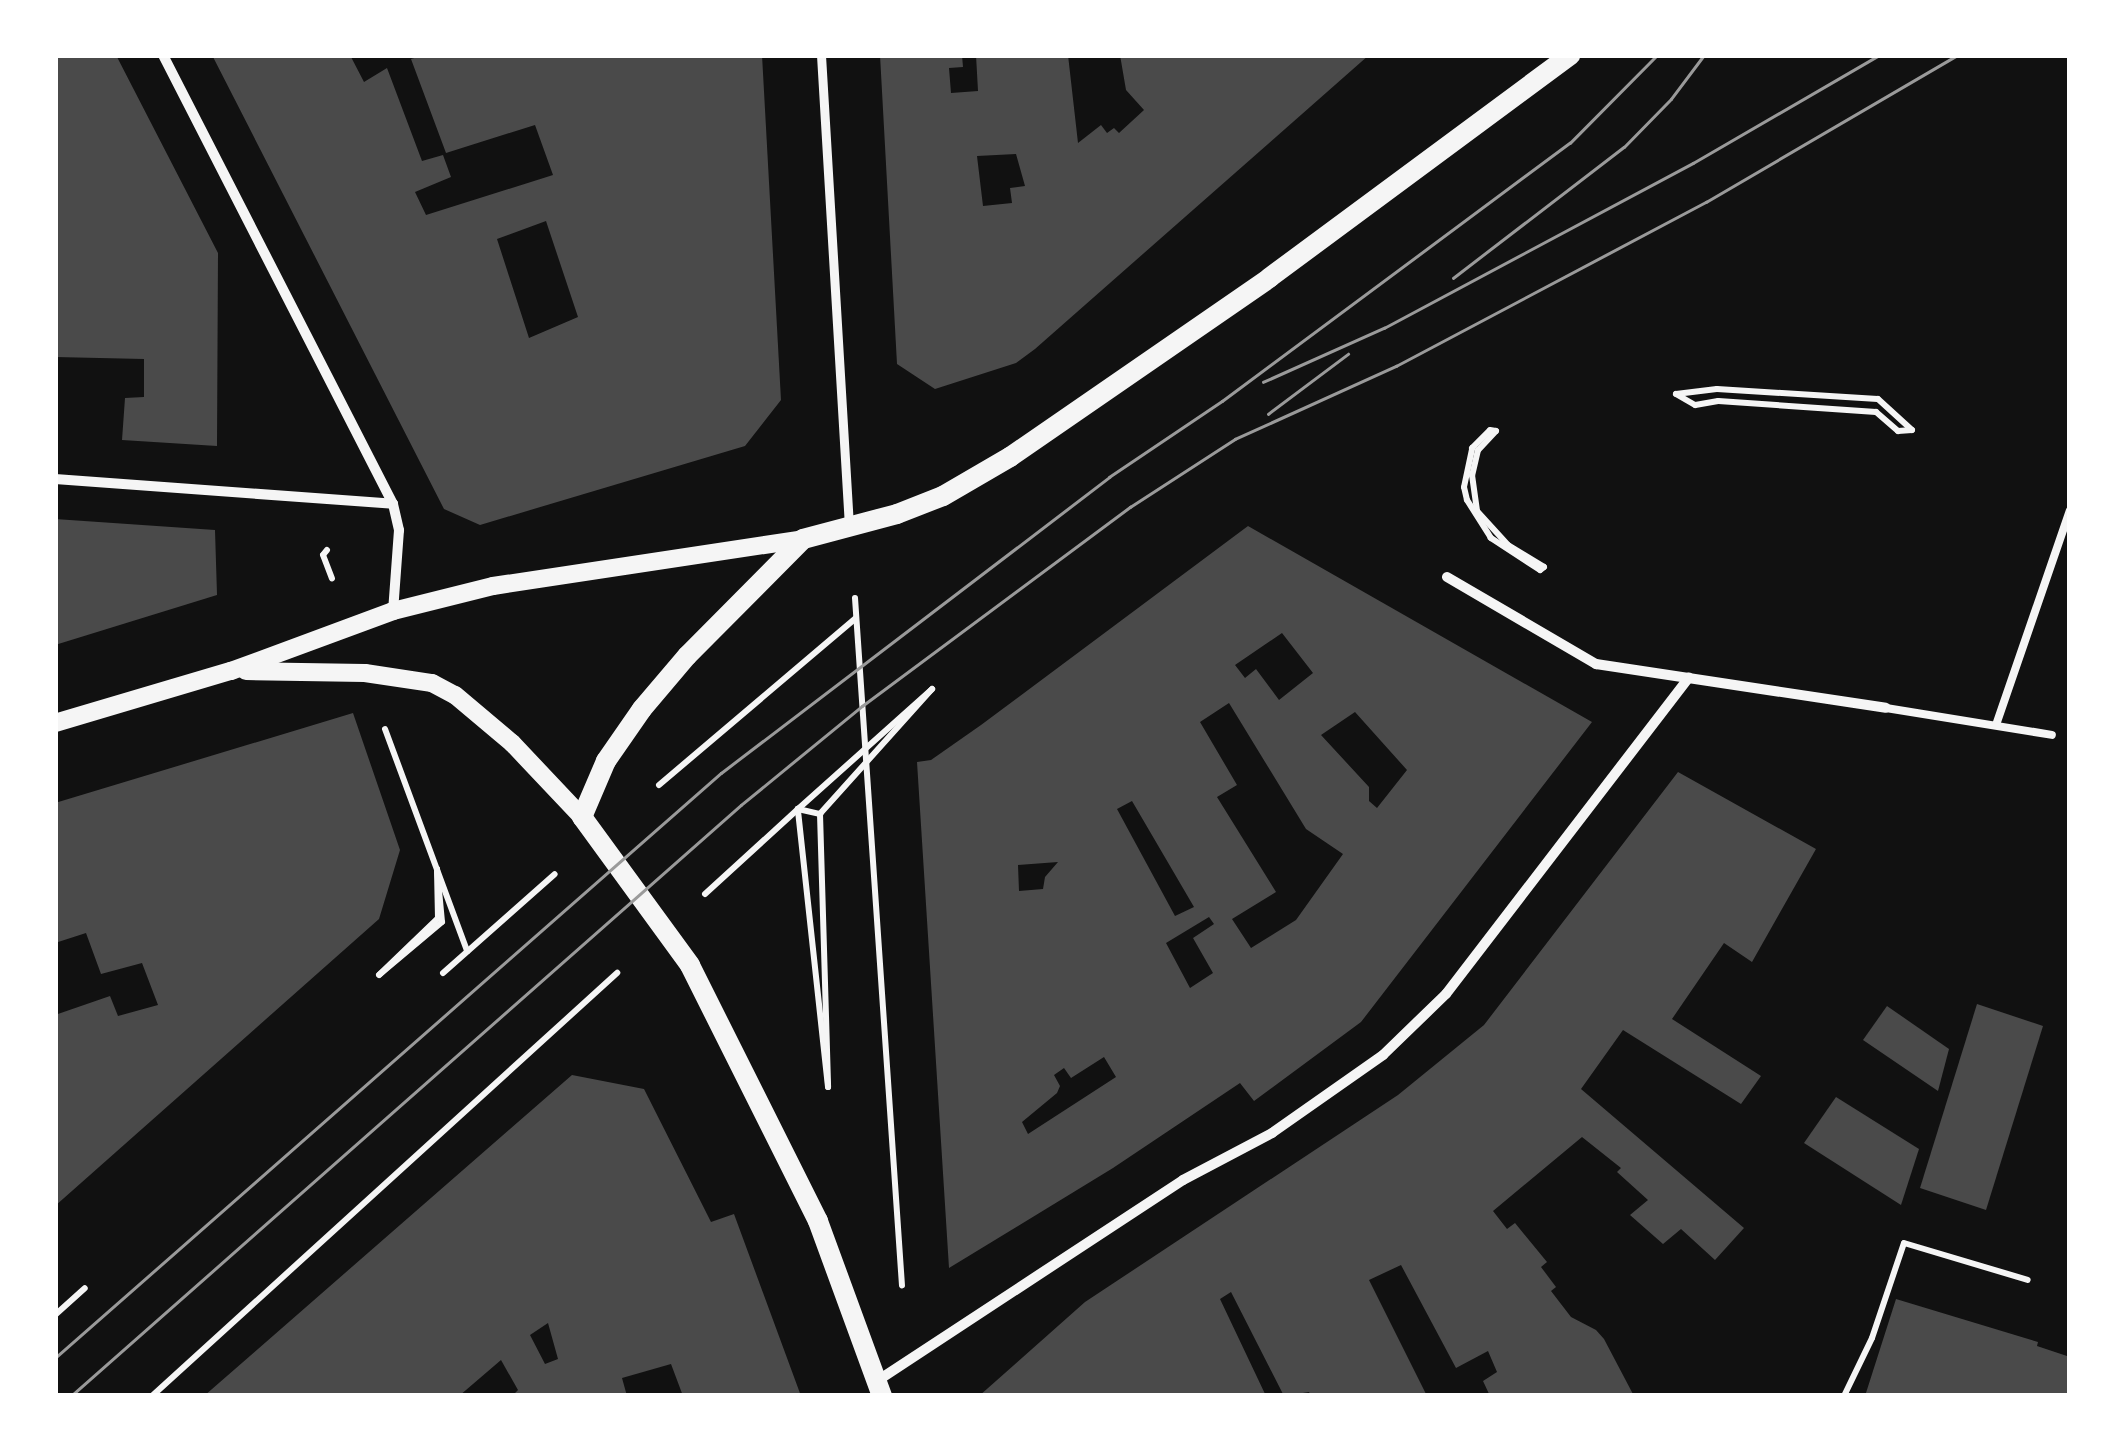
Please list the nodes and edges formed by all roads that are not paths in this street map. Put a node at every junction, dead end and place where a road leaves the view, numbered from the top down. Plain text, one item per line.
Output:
1 (163, 55) edge
2 (821, 55) edge
3 (1570, 55) edge
4 (55, 479) edge
5 (392, 504) junction
6 (2070, 510) edge
7 (849, 526) junction
8 (803, 539) junction
9 (1446, 576) dead end
10 (393, 611) junction
11 (231, 671) junction
12 (1689, 676) junction
13 (1886, 708) joint
14 (55, 723) edge
15 (1996, 725) junction
16 (2052, 735) dead end
17 (582, 818) junction
18 (879, 1389) edge

1 - 5 street
2 - 7 street
3 - 7 main road
4 - 5 street
5 - 10 street
6 - 15 lane
7 - 8 main road
8 - 10 street
8 - 17 main road
9 - 12 street
10 - 11 street
11 - 14 street
11 - 17 street
12 - 13 street
12 - 18 street
13 - 15 lane
15 - 16 lane
17 - 18 main road

